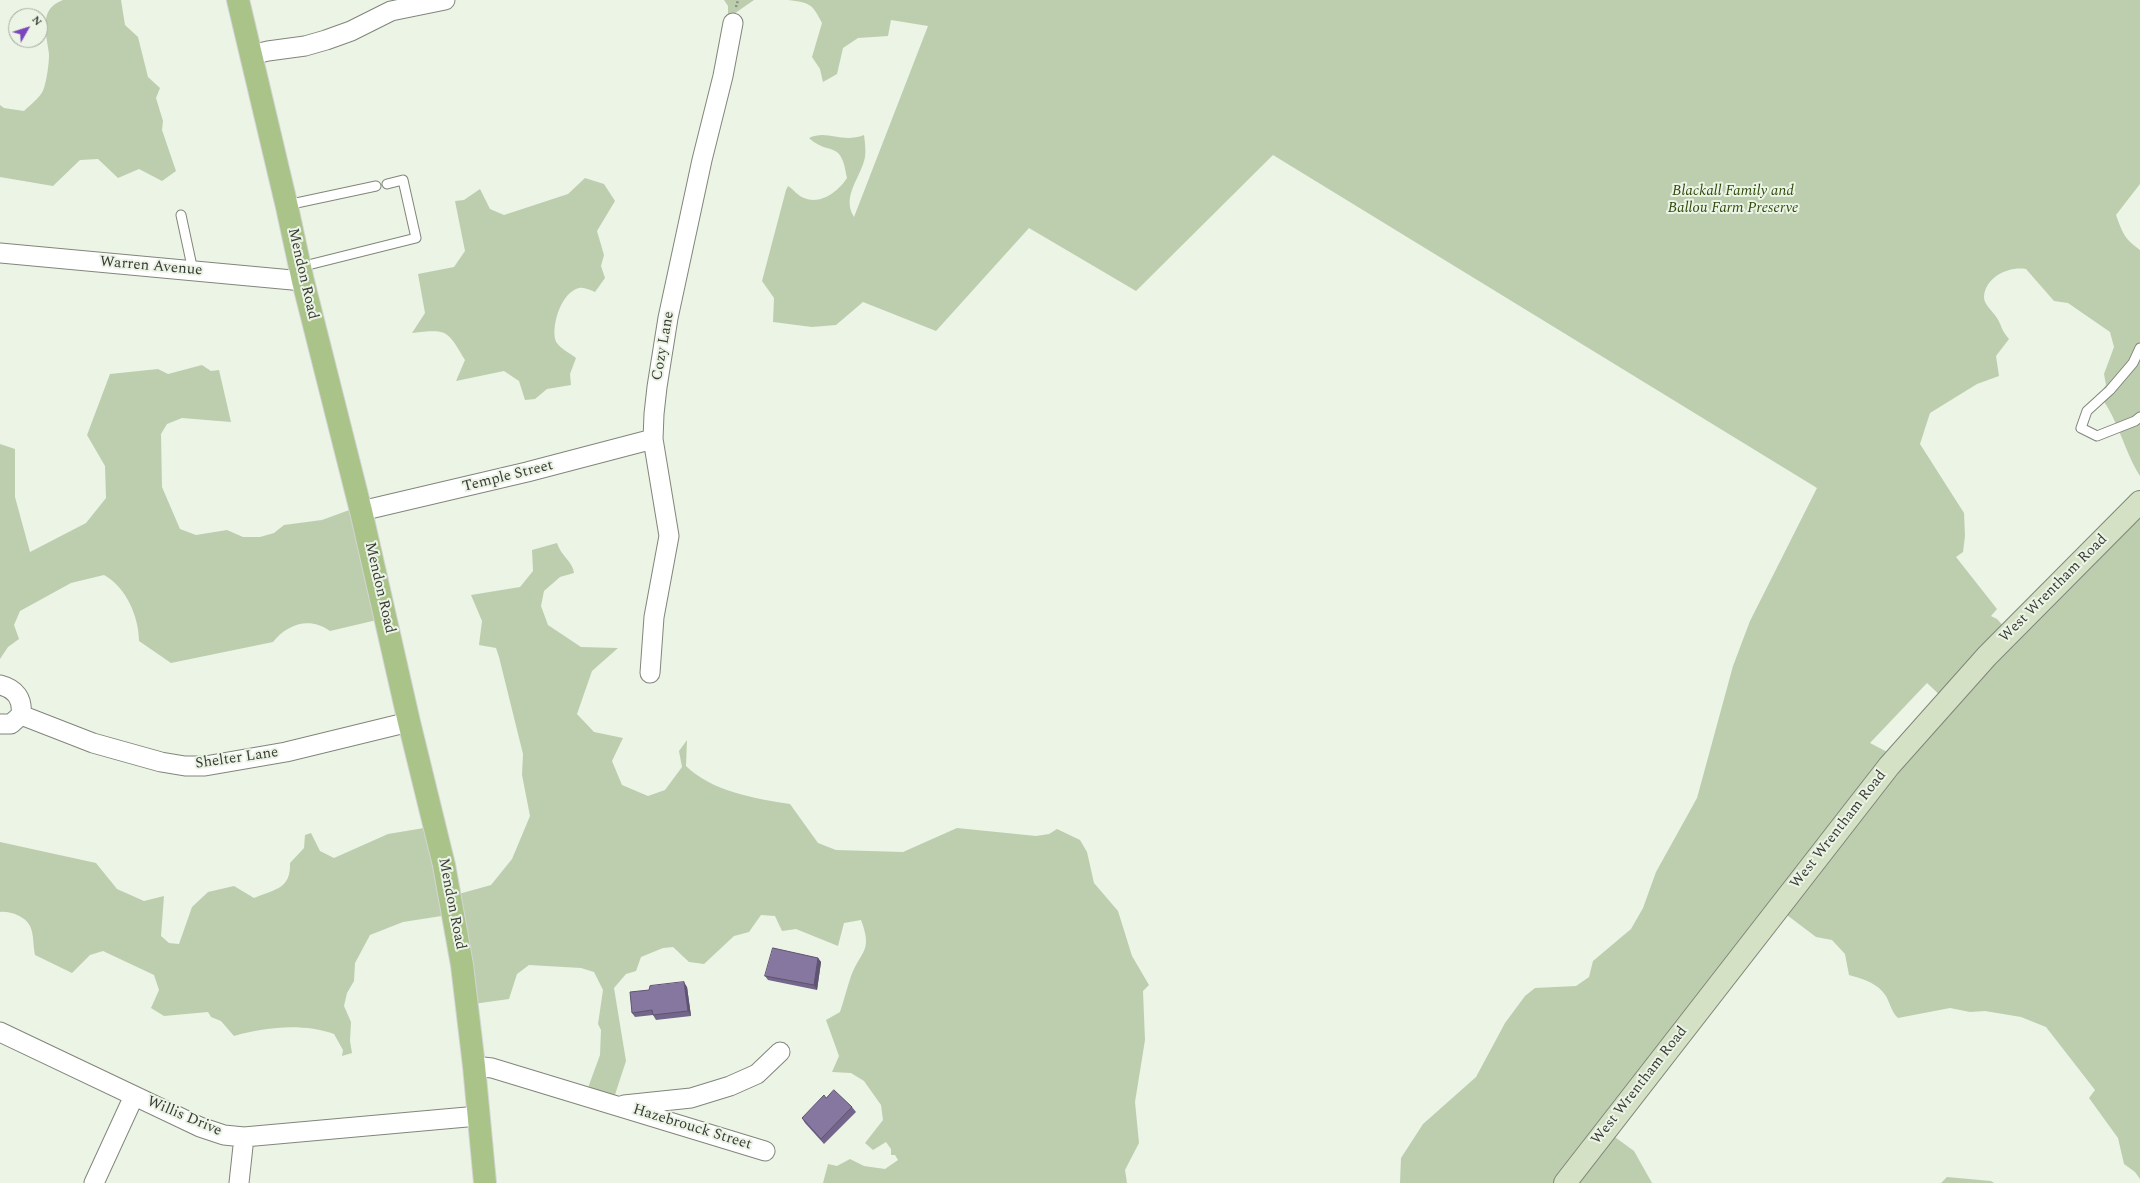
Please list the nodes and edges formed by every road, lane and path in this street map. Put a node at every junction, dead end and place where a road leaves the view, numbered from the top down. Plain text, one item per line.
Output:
1 (238, 0) edge
2 (445, 0) edge
3 (733, 23) dead end
4 (251, 55) junction
5 (386, 184) dead end
6 (376, 186) dead end
7 (287, 205) junction
8 (181, 215) dead end
9 (0, 253) edge
10 (193, 271) junction
11 (301, 274) junction
12 (2140, 348) edge
13 (2140, 417) edge
14 (653, 439) junction
15 (2140, 502) edge
16 (361, 511) junction
17 (650, 673) dead end
18 (0, 684) edge
19 (21, 715) junction
20 (409, 722) junction
21 (0, 724) edge
22 (0, 1032) edge
23 (780, 1052) dead end
24 (474, 1066) junction
25 (134, 1096) junction
26 (619, 1106) junction
27 (478, 1116) junction
28 (244, 1137) junction
29 (765, 1151) dead end
30 (1571, 1181) edge
31 (94, 1183) edge
32 (239, 1183) edge
33 (485, 1183) edge

1 - 4 main road, Mendon Road
2 - 4 street
3 - 14 street, Cozy Lane
4 - 7 main road, Mendon Road
5 - 11 lane
6 - 7 lane
7 - 11 main road, Mendon Road
8 - 10 lane
9 - 10 street, Warren Avenue
10 - 11 street, Warren Avenue
11 - 16 main road, Mendon Road
12 - 13 lane
14 - 16 street, Temple Street
14 - 17 street, Cozy Lane
15 - 30 street, West Wrentham Road
16 - 20 main road, Mendon Road
18 - 19 street
19 - 20 street, Shelter Lane
19 - 21 street
20 - 24 main road, Mendon Road
22 - 25 street, Willis Drive
23 - 26 street, Hazebrouck Street
24 - 26 street, Hazebrouck Street
24 - 27 main road, Mendon Road
25 - 28 street, Willis Drive
25 - 31 street
26 - 29 street, Hazebrouck Street
27 - 28 street, Willis Drive
27 - 33 main road, Mendon Road
28 - 32 street

